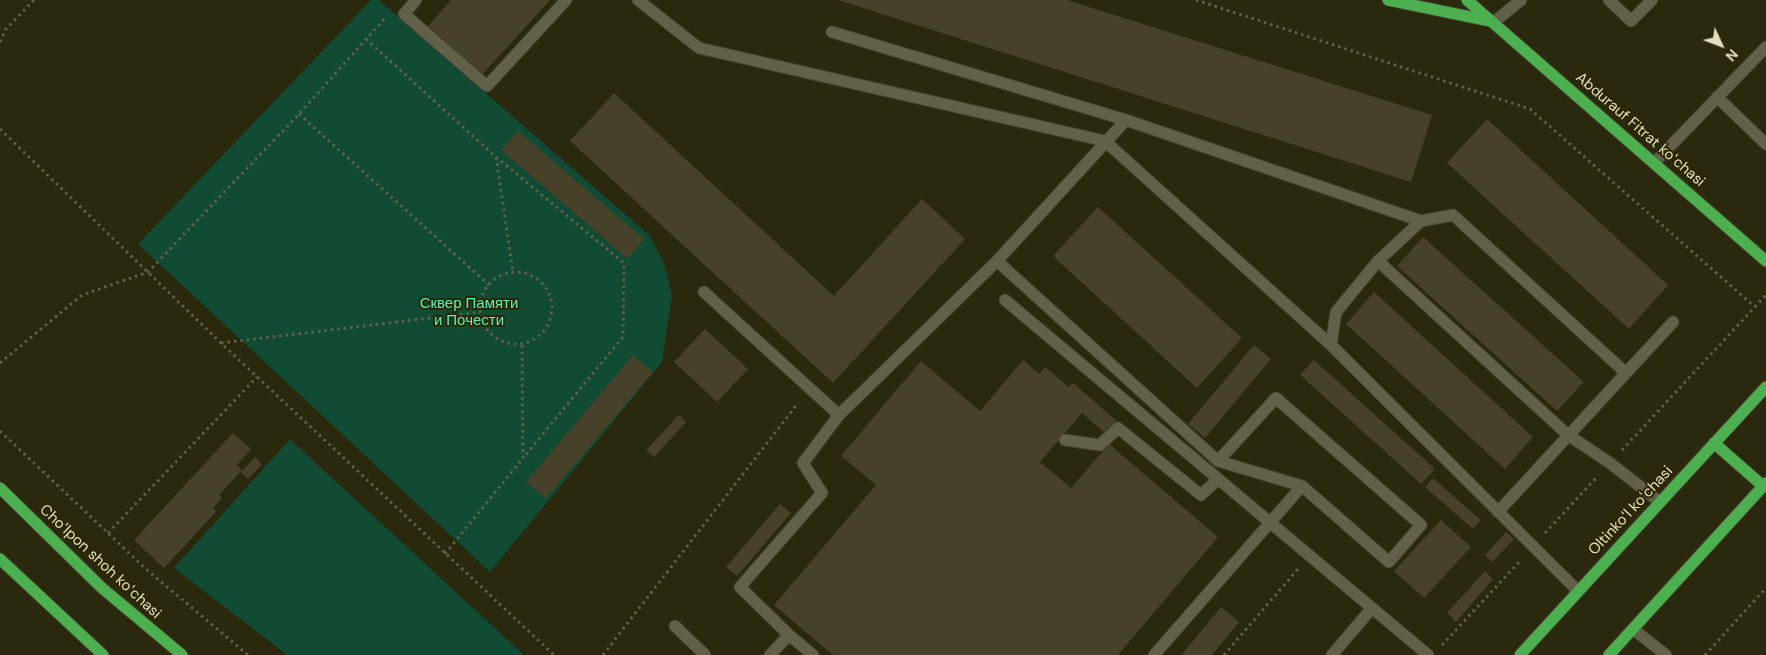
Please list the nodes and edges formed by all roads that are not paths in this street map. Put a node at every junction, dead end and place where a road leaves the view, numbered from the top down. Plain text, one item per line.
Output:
1 (416, 0) edge
2 (566, 0) edge
3 (638, 0) edge
4 (1388, 0) edge
5 (1467, 0) edge
6 (1521, 0) edge
7 (1608, 0) edge
8 (1652, 0) edge
9 (1494, 22) junction
10 (832, 32) dead end
11 (1766, 47) edge
12 (1717, 97) junction
13 (1126, 120) junction
14 (1105, 141) junction
15 (1766, 144) edge
16 (1655, 162) junction
17 (1421, 221) junction
18 (997, 261) junction
19 (1378, 261) junction
20 (1766, 261) edge
21 (704, 292) dead end
22 (1005, 300) dead end
23 (1674, 322) dead end
24 (1331, 345) junction
25 (1626, 373) junction
26 (1766, 387) edge
27 (839, 415) junction
28 (1568, 435) junction
29 (1066, 440) dead end
30 (1714, 443) junction
31 (1218, 461) junction
32 (1218, 479) junction
33 (1764, 485) edge
34 (1302, 486) junction
35 (0, 488) edge
36 (1660, 502) junction
37 (1498, 512) junction
38 (1270, 523) junction
39 (0, 559) edge
40 (1578, 591) junction
41 (1372, 608) junction
42 (675, 626) dead end
43 (1633, 629) junction
44 (789, 634) junction
45 (103, 655) edge
46 (182, 655) edge
47 (705, 655) edge
48 (770, 655) edge
49 (813, 655) edge
50 (1154, 655) edge
51 (1332, 655) edge
52 (1428, 655) edge
53 (1520, 655) edge
54 (1610, 655) edge
55 (1666, 655) edge

1 - 2 lane
3 - 14 lane
4 - 9 main road, Abdurauf Fitrat koʻchasi
5 - 9 main road, Abdurauf Fitrat koʻchasi
6 - 9 lane
7 - 8 lane
9 - 16 main road, Abdurauf Fitrat koʻchasi
10 - 13 lane
11 - 12 lane
12 - 15 lane
12 - 16 lane
13 - 14 lane
13 - 17 lane
14 - 18 lane
14 - 24 lane
16 - 20 main road, Abdurauf Fitrat koʻchasi
17 - 19 lane
17 - 25 lane
18 - 27 lane
18 - 31 lane
19 - 24 lane
19 - 28 lane
21 - 27 lane
22 - 32 lane
23 - 25 lane
24 - 37 lane
25 - 28 lane
26 - 30 main road, Oltinkoʻl koʻchasi
27 - 44 lane
28 - 36 lane
28 - 37 lane
29 - 32 lane
30 - 33 main road
30 - 36 main road, Oltinkoʻl koʻchasi
31 - 34 lane
31 - 34 lane
32 - 38 lane
33 - 43 main road
34 - 38 lane
35 - 46 main road, Choʻlpon shoh koʻchasi
36 - 40 main road, Oltinkoʻl koʻchasi
37 - 40 lane
38 - 41 lane
38 - 50 lane
39 - 45 main road
40 - 53 main road, Oltinkoʻl koʻchasi
41 - 51 lane
41 - 52 lane
42 - 47 lane
43 - 54 main road
43 - 55 lane
44 - 48 lane
44 - 49 lane

